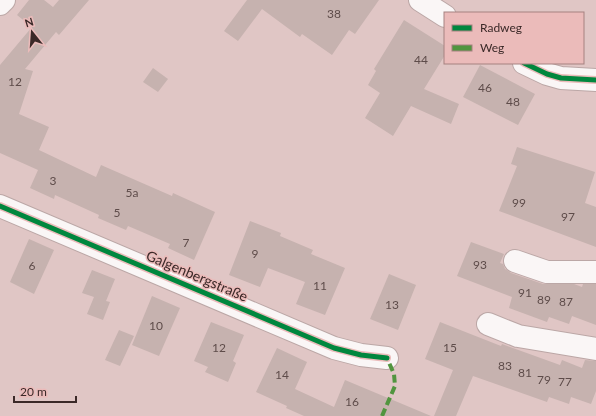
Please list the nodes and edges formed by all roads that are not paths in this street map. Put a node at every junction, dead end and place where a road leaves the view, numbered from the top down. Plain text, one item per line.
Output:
1 (4, 0) edge
2 (425, 1) edge
3 (0, 4) edge
4 (444, 15) edge
5 (526, 64) edge
6 (596, 80) edge
7 (0, 206) edge
8 (515, 262) dead end
9 (596, 272) edge
10 (488, 324) dead end
11 (596, 349) edge
12 (387, 358) dead end

1 - 3 street
2 - 4 street
5 - 6 street
7 - 12 street, Galgenbergstraße
8 - 9 street
10 - 11 street

